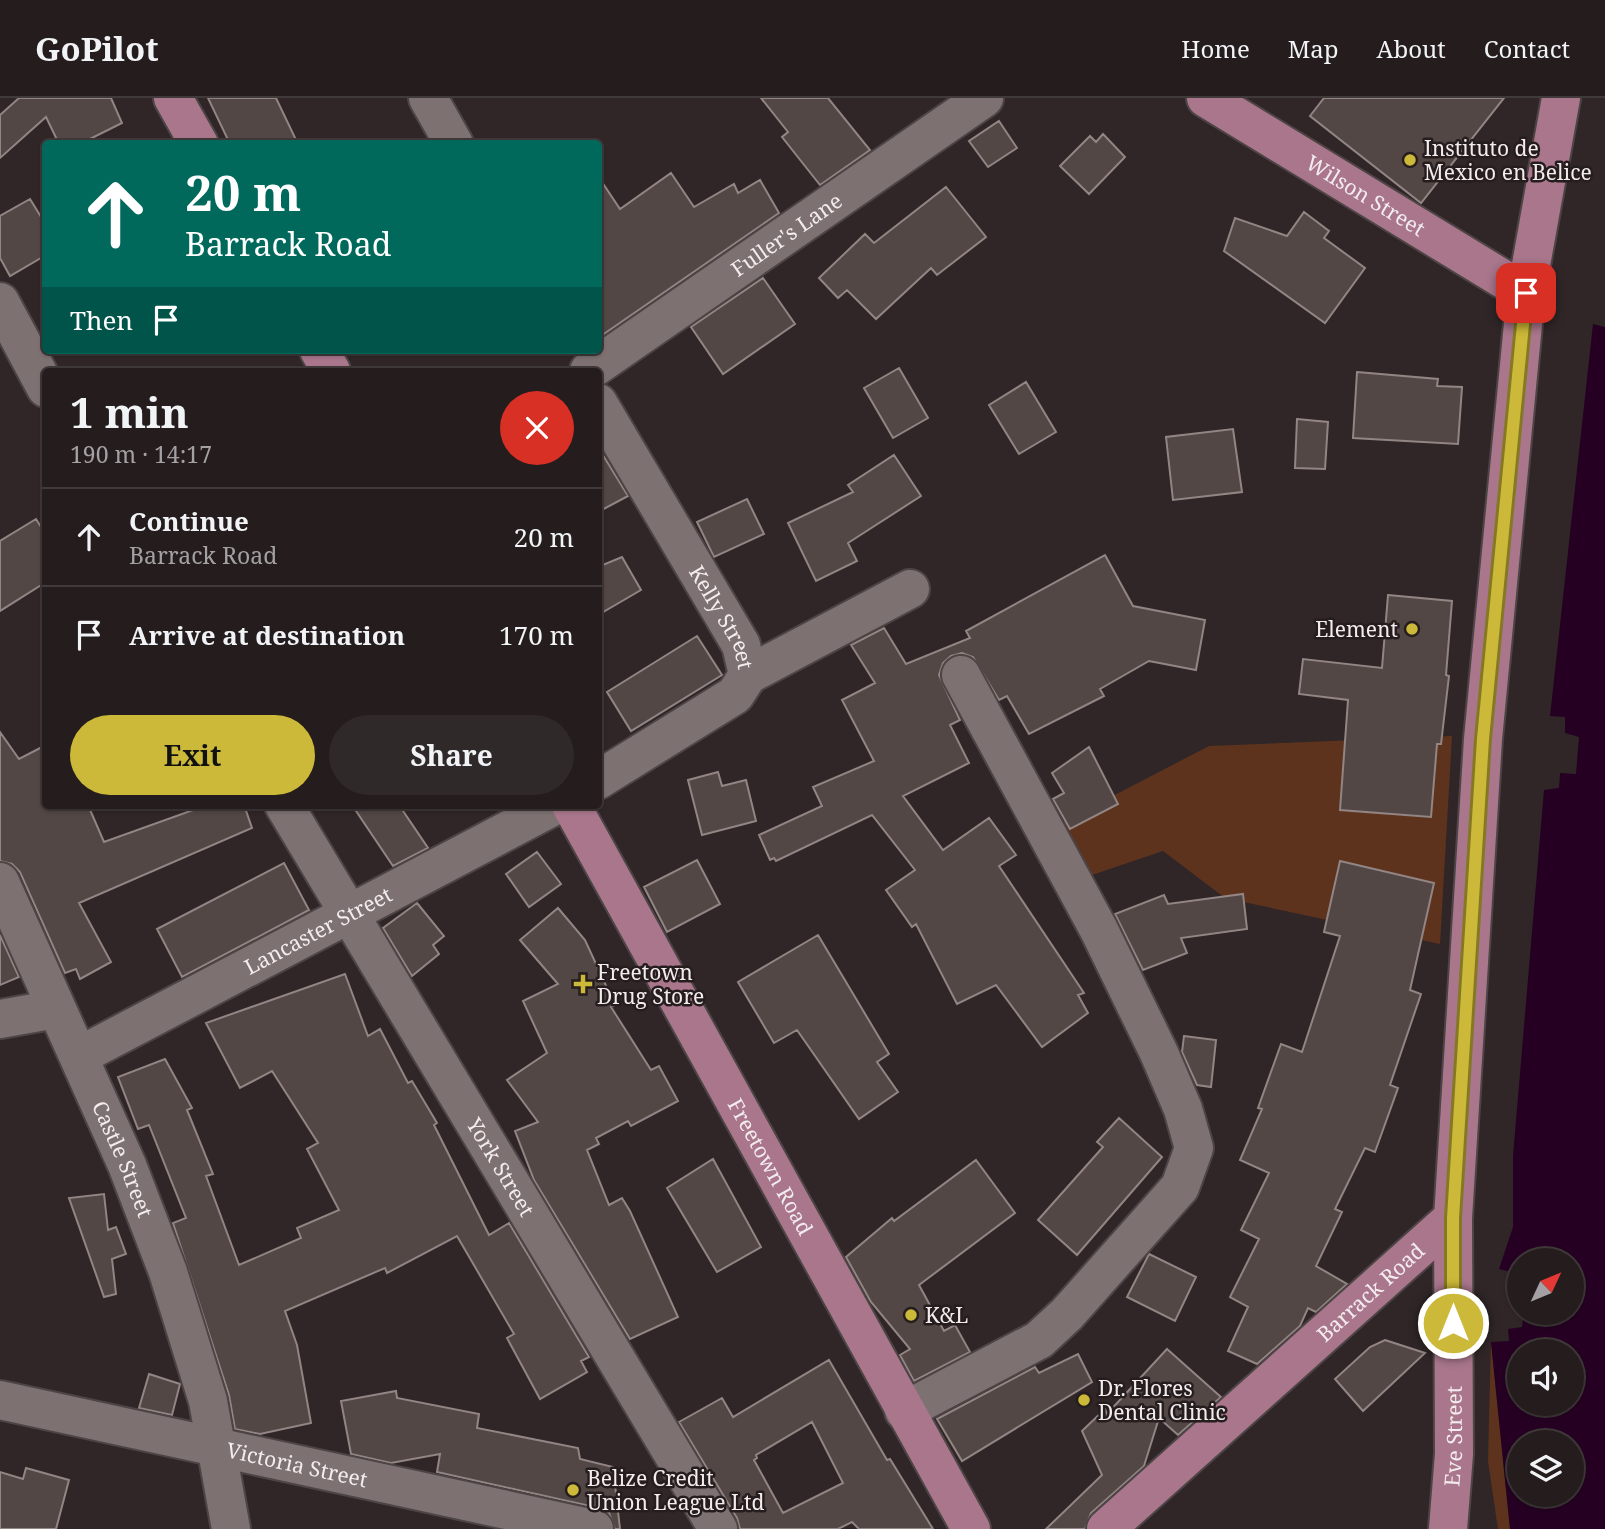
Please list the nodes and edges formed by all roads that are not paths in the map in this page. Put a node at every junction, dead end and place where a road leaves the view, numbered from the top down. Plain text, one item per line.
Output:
1 (173, 98) edge
2 (429, 98) edge
3 (984, 98) edge
4 (1206, 98) edge
5 (1561, 98) edge
6 (197, 140) edge
7 (452, 140) edge
8 (1526, 293) junction
9 (0, 302) edge
10 (593, 368) edge
11 (42, 381) edge
12 (602, 409) edge
13 (910, 589) dead end
14 (748, 675) junction
15 (961, 675) dead end
16 (602, 778) edge
17 (286, 809) edge
18 (548, 809) edge
19 (573, 809) edge
20 (0, 882) edge
21 (349, 915) junction
22 (56, 1009) junction
23 (0, 1019) edge
24 (79, 1056) junction
25 (1453, 1218) junction
26 (0, 1400) edge
27 (904, 1411) junction
28 (217, 1446) junction
29 (1454, 1454) junction
30 (231, 1529) edge
31 (594, 1529) edge
32 (718, 1529) edge
33 (971, 1529) edge
34 (1106, 1529) edge
35 (1448, 1529) edge
36 (1472, 1529) edge

1 - 6 main road
2 - 7 street
3 - 10 street, Fuller's Lane
4 - 8 main road, Wilson Street
5 - 8 main road
8 - 25 main road
9 - 11 street
12 - 14 street, Kelly Street
13 - 14 street
14 - 16 street, Kelly Street
15 - 27 street
17 - 21 street, York Street
18 - 21 street, Lancaster Street
19 - 27 main road, Freetown Road
20 - 22 street, Castle Street
21 - 24 street, Lancaster Street
21 - 32 street, York Street
22 - 23 street
22 - 24 street, Castle Street
24 - 28 street, Castle Street
25 - 29 main road, Eve Street
25 - 34 main road, Barrack Road
26 - 28 street, Victoria Street
27 - 33 main road, Freetown Road
28 - 30 street, Castle Street
28 - 31 street, Victoria Street
29 - 35 main road, Eve Street
29 - 36 main road

